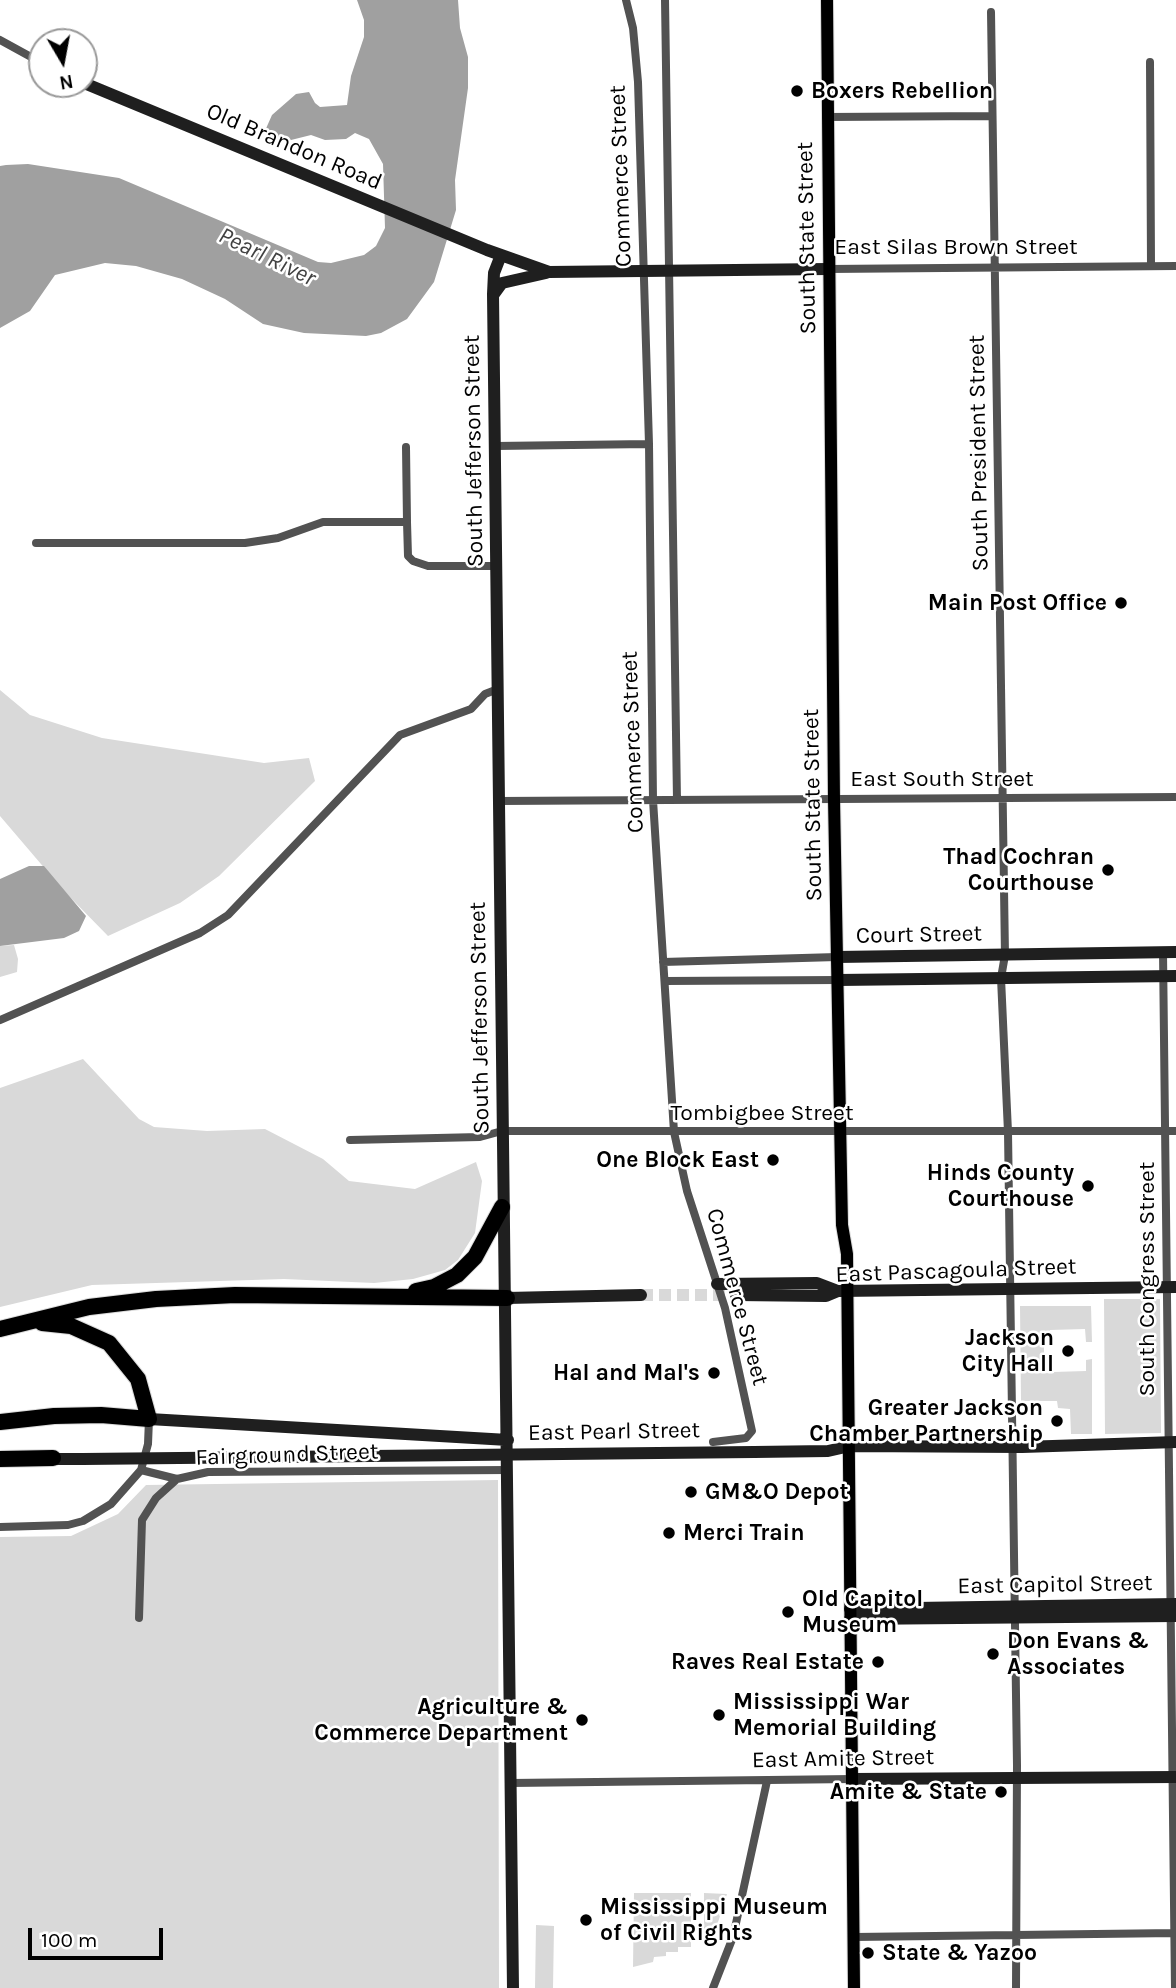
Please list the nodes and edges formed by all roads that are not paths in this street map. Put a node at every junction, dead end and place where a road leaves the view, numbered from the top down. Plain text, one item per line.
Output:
1 (626, 0) edge
2 (665, 0) edge
3 (827, 0) edge
4 (991, 12) dead end
5 (0, 40) edge
6 (28, 55) edge
7 (1150, 62) dead end
8 (98, 88) edge
9 (991, 116) junction
10 (826, 117) junction
11 (487, 250) joint
12 (501, 255) junction
13 (1151, 266) junction
14 (1176, 266) edge
15 (828, 269) junction
16 (994, 269) junction
17 (549, 272) junction
18 (643, 273) junction
19 (669, 273) junction
20 (493, 294) junction
21 (649, 444) junction
22 (495, 446) junction
23 (406, 447) dead end
24 (407, 522) junction
25 (36, 543) dead end
26 (496, 566) junction
27 (498, 689) junction
28 (1176, 797) edge
29 (834, 799) junction
30 (1003, 799) junction
31 (653, 800) junction
32 (677, 800) junction
33 (499, 801) junction
34 (1169, 952) edge
35 (1005, 955) junction
36 (837, 957) junction
37 (663, 962) junction
38 (1176, 975) edge
39 (1162, 976) junction
40 (1001, 978) junction
41 (838, 980) junction
42 (665, 981) junction
43 (0, 1020) edge
44 (1176, 1131) edge
45 (502, 1132) junction
46 (674, 1132) junction
47 (840, 1132) junction
48 (1007, 1132) junction
49 (1166, 1132) junction
50 (349, 1140) dead end
51 (502, 1207) junction
52 (717, 1284) junction
53 (1172, 1287) edge
54 (1009, 1290) junction
55 (843, 1291) junction
56 (641, 1295) tunnel mouth
57 (736, 1295) tunnel mouth
58 (387, 1297) junction
59 (507, 1298) junction
60 (27, 1322) junction
61 (0, 1329) edge
62 (149, 1419) junction
63 (0, 1422) edge
64 (508, 1440) junction
65 (713, 1442) dead end
66 (1172, 1443) edge
67 (850, 1446) junction
68 (1012, 1447) junction
69 (52, 1458) junction
70 (0, 1459) edge
71 (0, 1466) edge
72 (141, 1470) junction
73 (508, 1470) junction
74 (177, 1479) junction
75 (0, 1527) edge
76 (1173, 1610) edge
77 (1014, 1612) junction
78 (850, 1614) junction
79 (139, 1618) dead end
80 (1175, 1777) edge
81 (1017, 1778) junction
82 (853, 1779) junction
83 (767, 1781) junction
84 (511, 1783) junction
85 (1175, 1933) edge
86 (1016, 1934) junction
87 (854, 1937) junction
88 (513, 1988) edge
89 (713, 1988) edge
90 (854, 1988) edge
91 (1016, 1988) edge
92 (1175, 1988) edge

1 - 18 street, Commerce Street
2 - 19 street, Commerce Street
3 - 10 main road, South State Street
4 - 9 street, South President Street
5 - 6 street
7 - 13 street
8 - 11 street, Old Brandon Road
9 - 10 street
9 - 16 street, South President Street
10 - 15 main road, South State Street
11 - 12 street, East Silas Brown Street
12 - 17 street, East Silas Brown Street
12 - 20 street, South Jefferson Street
13 - 14 street, East Silas Brown Street
13 - 16 street, East Silas Brown Street
15 - 16 street, East Silas Brown Street
15 - 19 street, East Silas Brown Street
15 - 29 main road, South State Street
16 - 30 street, South President Street
17 - 18 street, East Silas Brown Street
17 - 20 street
18 - 19 street, East Silas Brown Street
18 - 21 street, Commerce Street
19 - 32 street, Commerce Street
20 - 22 street, South Jefferson Street
21 - 22 street
21 - 31 street, Commerce Street
22 - 26 street, South Jefferson Street
23 - 24 street
24 - 25 street
24 - 26 street
26 - 27 street, South Jefferson Street
27 - 33 street, South Jefferson Street
27 - 43 street
28 - 30 street, East South Street
29 - 30 street, East South Street
29 - 32 street, East South Street
29 - 36 main road, South State Street
30 - 35 street, South President Street
31 - 32 street, East South Street
31 - 33 street, East South Street
31 - 37 street, Commerce Street
33 - 45 street, South Jefferson Street
34 - 35 street, Court Street
34 - 39 street, South Congress Street
35 - 36 street, Court Street
35 - 40 street, South President Street
36 - 37 street, Court Street
36 - 41 main road, South State Street
37 - 42 street, Commerce Street
38 - 39 street, Court Street
39 - 40 street, Court Street
39 - 49 street, South Congress Street
40 - 41 street, Court Street
40 - 48 street, South President Street
41 - 42 street, Court Street
41 - 47 main road, South State Street
42 - 46 street, Commerce Street
44 - 49 street, Tombigbee Street
45 - 46 street, Tombigbee Street
45 - 50 street, Tombigbee Street
45 - 51 street, South Jefferson Street
46 - 47 street, Tombigbee Street
46 - 52 street, Commerce Street
47 - 48 street, Tombigbee Street
47 - 55 main road, South State Street
48 - 49 street, Tombigbee Street
48 - 54 street, South President Street
49 - 53 street, South Congress Street
51 - 58 highway
51 - 59 street, South Jefferson Street
52 - 55 street
52 - 65 street, Commerce Street
53 - 54 street, East Pascagoula Street
53 - 66 street, South Congress Street
54 - 55 street, East Pascagoula Street
54 - 68 street, South President Street
55 - 57 street, East Pascagoula Street
55 - 67 main road, South State Street
56 - 59 street
58 - 59 highway
58 - 60 highway
59 - 64 street, South Jefferson Street
60 - 61 highway
60 - 62 highway
62 - 63 highway
62 - 64 street
62 - 72 street
64 - 73 street, South Jefferson Street
66 - 68 street, East Pearl Street
66 - 76 street, South Congress Street
67 - 68 street, East Pearl Street
67 - 69 street, East Pearl Street, bridge
67 - 78 main road, South State Street
68 - 77 street, South President Street
69 - 70 highway
69 - 71 street, East Pearl Street
72 - 74 street
72 - 75 street
73 - 74 street, Fairground Street
73 - 84 street, South Jefferson Street
74 - 79 street, Fairground Street
76 - 77 street, East Capitol Street
76 - 80 street, South Congress Street
77 - 78 street, East Capitol Street
77 - 81 street, South President Street
78 - 82 main road, South State Street
80 - 81 street, East Amite Street
80 - 85 street, South Congress Street
81 - 82 street, East Amite Street
81 - 86 street, South President Street
82 - 83 street, East Amite Street
82 - 87 main road, South State Street
83 - 84 street, East Amite Street
83 - 89 street
84 - 88 street, South Jefferson Street
85 - 86 street
85 - 92 street, South Congress Street
86 - 87 street
86 - 91 street, South President Street
87 - 90 main road, South State Street

